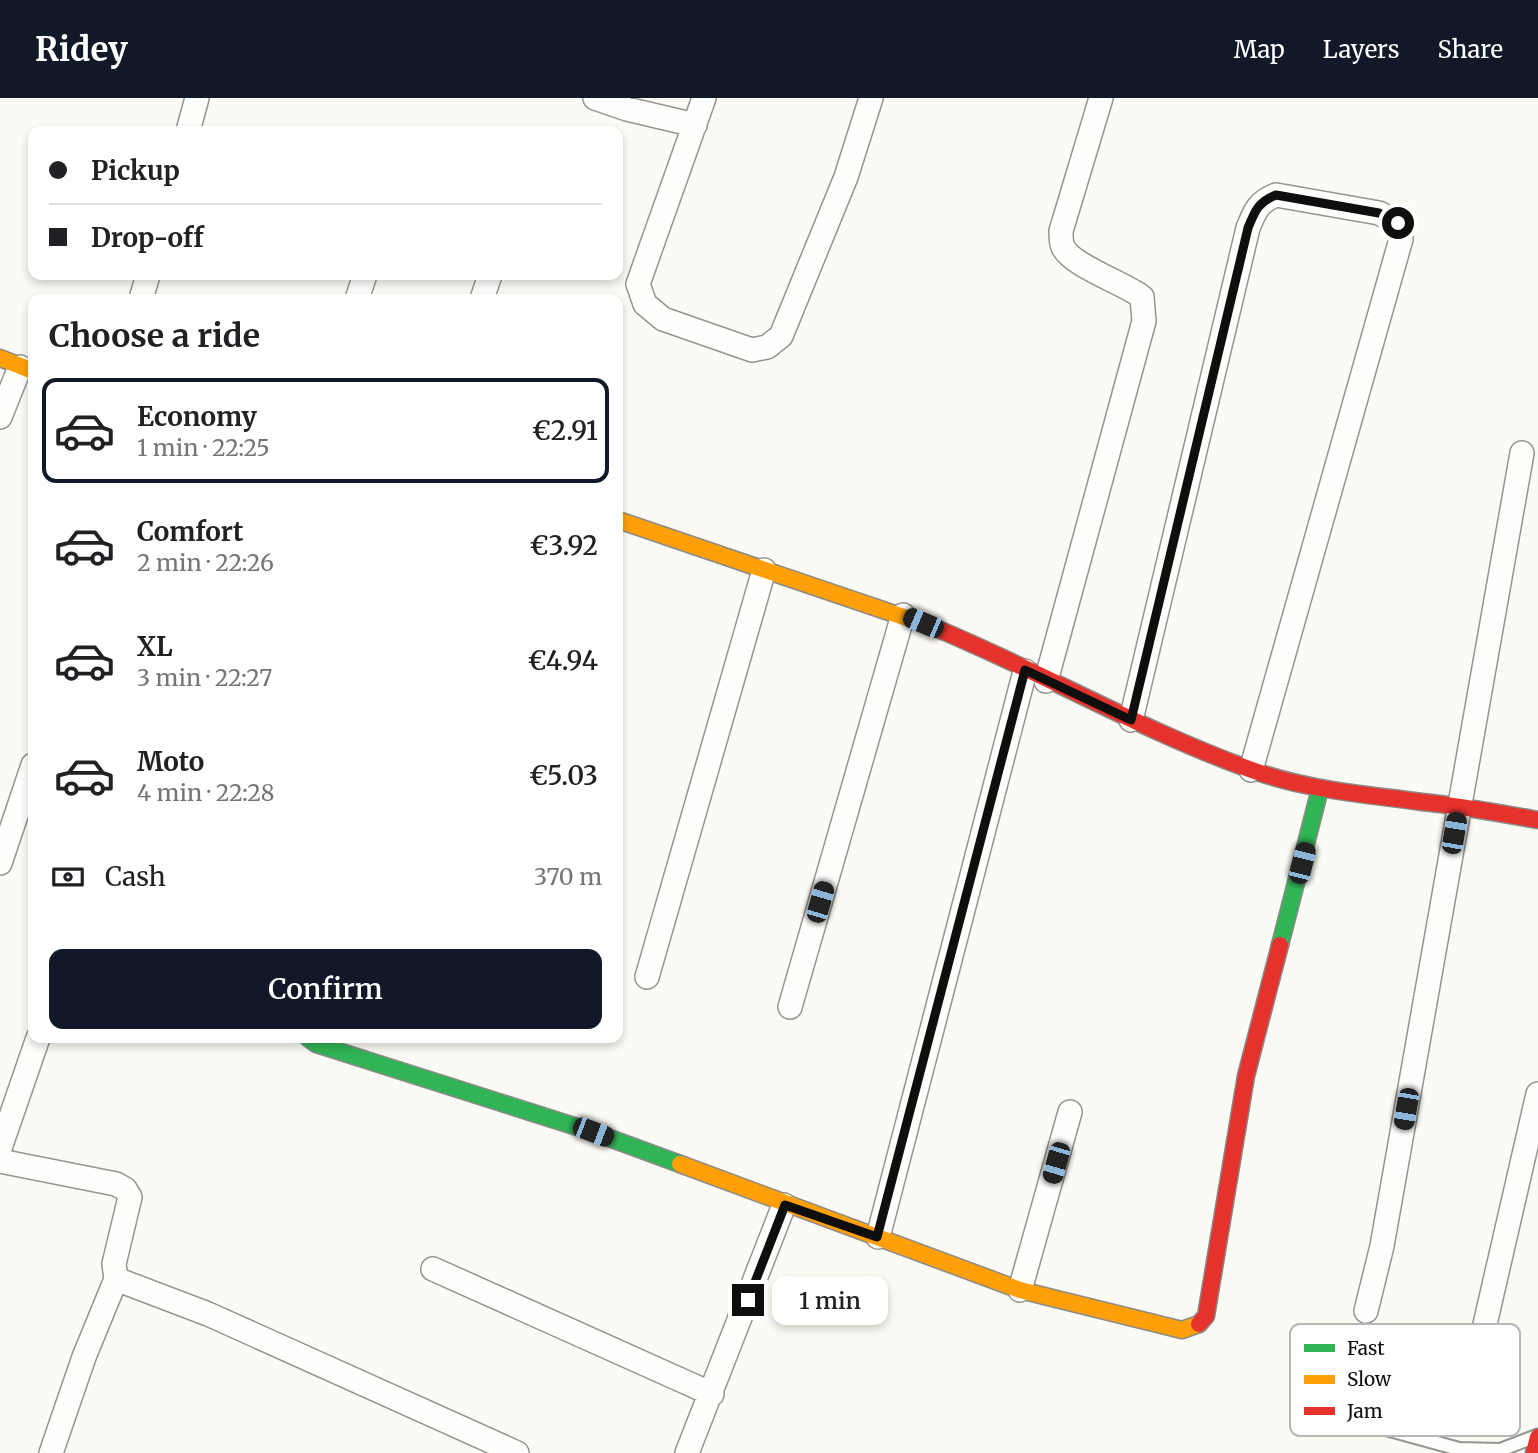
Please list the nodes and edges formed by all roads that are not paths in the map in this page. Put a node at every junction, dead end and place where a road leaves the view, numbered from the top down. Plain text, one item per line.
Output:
1 (197, 98) edge
2 (595, 98) edge
3 (704, 98) edge
4 (871, 98) edge
5 (1101, 98) edge
6 (695, 125) junction
7 (189, 126) edge
8 (18, 365) edge
9 (0, 417) edge
10 (1522, 453) dead end
11 (623, 522) edge
12 (764, 570) junction
13 (903, 615) junction
14 (1025, 670) junction
15 (1046, 681) junction
16 (1131, 720) junction
17 (1251, 770) junction
18 (28, 780) edge
19 (1320, 789) junction
20 (1458, 806) junction
21 (1538, 820) edge
22 (0, 863) edge
23 (646, 977) dead end
24 (790, 1007) dead end
25 (36, 1043) edge
26 (315, 1043) edge
27 (1538, 1094) edge
28 (1070, 1112) dead end
29 (0, 1148) edge
30 (0, 1161) edge
31 (785, 1205) junction
32 (877, 1237) junction
33 (433, 1269) dead end
34 (116, 1279) junction
35 (1020, 1290) junction
36 (1366, 1311) dead end
37 (1485, 1324) edge
38 (712, 1394) junction
39 (1411, 1436) edge
40 (1538, 1436) edge
41 (51, 1453) edge
42 (517, 1453) edge
43 (687, 1453) edge
44 (1534, 1453) edge

1 - 7 street
2 - 6 street
3 - 6 street
4 - 6 street
5 - 15 street
8 - 9 street
10 - 20 street
11 - 12 street
12 - 13 street
12 - 23 street
13 - 14 street
13 - 24 street
14 - 15 street
14 - 32 street
15 - 16 street
16 - 17 street
16 - 17 street
17 - 19 street
18 - 22 street
19 - 20 street
19 - 35 street
20 - 21 street
20 - 36 street
25 - 29 street
26 - 31 street
27 - 37 street
28 - 35 street
30 - 34 street
31 - 32 street
31 - 38 street
32 - 35 street
33 - 38 street
34 - 41 street
34 - 42 street
38 - 43 street
39 - 40 lane
40 - 44 street

